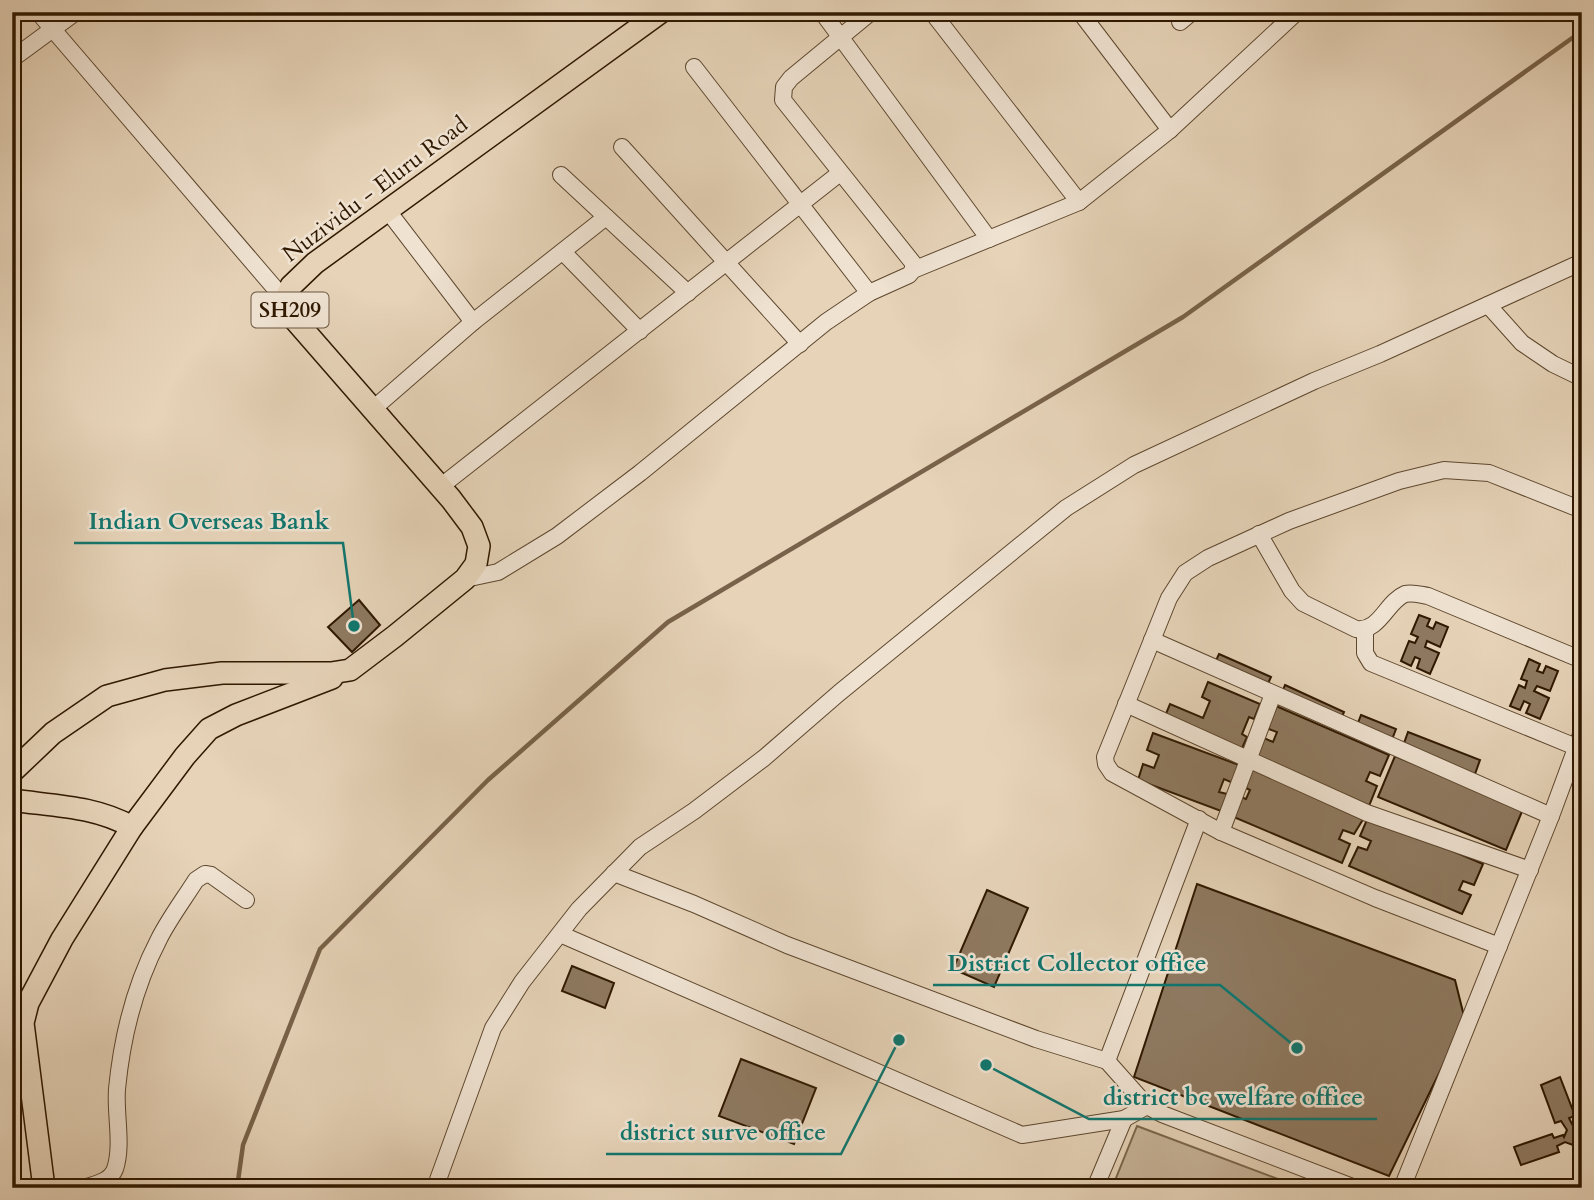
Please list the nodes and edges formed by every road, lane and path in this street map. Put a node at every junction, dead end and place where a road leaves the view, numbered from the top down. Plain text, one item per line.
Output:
1 (38, 12) edge
2 (76, 12) edge
3 (661, 12) edge
4 (822, 12) edge
5 (871, 12) edge
6 (932, 12) edge
7 (1080, 12) edge
8 (1297, 12) edge
9 (52, 29) junction
10 (839, 37) junction
11 (12, 59) edge
12 (694, 67) dead end
13 (1170, 130) junction
14 (622, 147) dead end
15 (840, 173) junction
16 (561, 175) dead end
17 (1079, 202) junction
18 (799, 205) junction
19 (388, 211) junction
20 (606, 217) junction
21 (989, 239) junction
22 (563, 252) junction
23 (1582, 262) edge
24 (726, 263) junction
25 (913, 270) junction
26 (688, 293) junction
27 (869, 293) junction
28 (285, 300) junction
29 (1488, 305) junction
30 (473, 322) junction
31 (640, 331) junction
32 (800, 344) junction
33 (1582, 378) edge
34 (373, 409) junction
35 (440, 487) junction
36 (1582, 510) edge
37 (1259, 534) junction
38 (465, 579) junction
39 (1365, 630) junction
40 (1152, 640) junction
41 (1582, 660) edge
42 (350, 670) junction
43 (1273, 694) junction
44 (1126, 704) junction
45 (1579, 740) edge
46 (1247, 760) junction
47 (12, 772) edge
48 (12, 800) edge
49 (1551, 816) junction
50 (1199, 819) junction
51 (132, 827) junction
52 (1221, 832) junction
53 (1530, 870) junction
54 (614, 873) junction
55 (246, 900) dead end
56 (560, 934) junction
57 (1499, 946) junction
58 (1107, 1061) junction
59 (1147, 1106) junction
60 (1124, 1119) junction
61 (44, 1188) edge
62 (84, 1188) edge
63 (435, 1188) edge
64 (1095, 1188) edge
65 (1354, 1188) edge
66 (1402, 1188) edge

1 - 9 street
2 - 9 street
3 - 19 main road, Nuzividu - Eluru Road / SH209
4 - 10 street
5 - 10 street
6 - 17 street
7 - 13 street
8 - 13 street
9 - 11 street
9 - 28 street
10 - 15 street
10 - 21 street
12 - 18 street
13 - 17 street
14 - 24 street
15 - 18 street
15 - 25 street
16 - 20 street
17 - 21 street
18 - 24 street
18 - 27 street
19 - 28 main road, Nuzividu - Eluru Road / SH209
19 - 30 street
20 - 22 street
20 - 26 street
21 - 25 street
22 - 30 street
22 - 31 street
23 - 29 street
24 - 26 street
24 - 32 street
25 - 27 street
26 - 31 street
27 - 32 street
28 - 34 main road, Nuzividu - Eluru Road / SH209
29 - 33 street
29 - 54 street
30 - 34 street
31 - 35 street
32 - 38 street
34 - 35 main road, Nuzividu - Eluru Road / SH209
35 - 38 main road, Nuzividu - Eluru Road / SH209
36 - 37 street
37 - 39 street
37 - 40 street
38 - 42 main road, Nuzividu - Eluru Road / SH209
39 - 41 street
39 - 45 street
40 - 43 street
40 - 44 street
42 - 47 main road
42 - 51 main road, Nuzividu - Eluru Road
43 - 46 street
43 - 49 street
44 - 46 street
44 - 50 street
45 - 49 street
46 - 52 street
46 - 53 street
48 - 51 main road
49 - 53 street
50 - 52 street
50 - 58 street
51 - 61 main road, Nuzividu - Eluru Road
52 - 57 street
53 - 57 street
54 - 56 street
54 - 58 street
55 - 62 street
56 - 60 street
56 - 63 street
57 - 66 street
58 - 59 street
59 - 60 street
59 - 65 street
60 - 64 street

